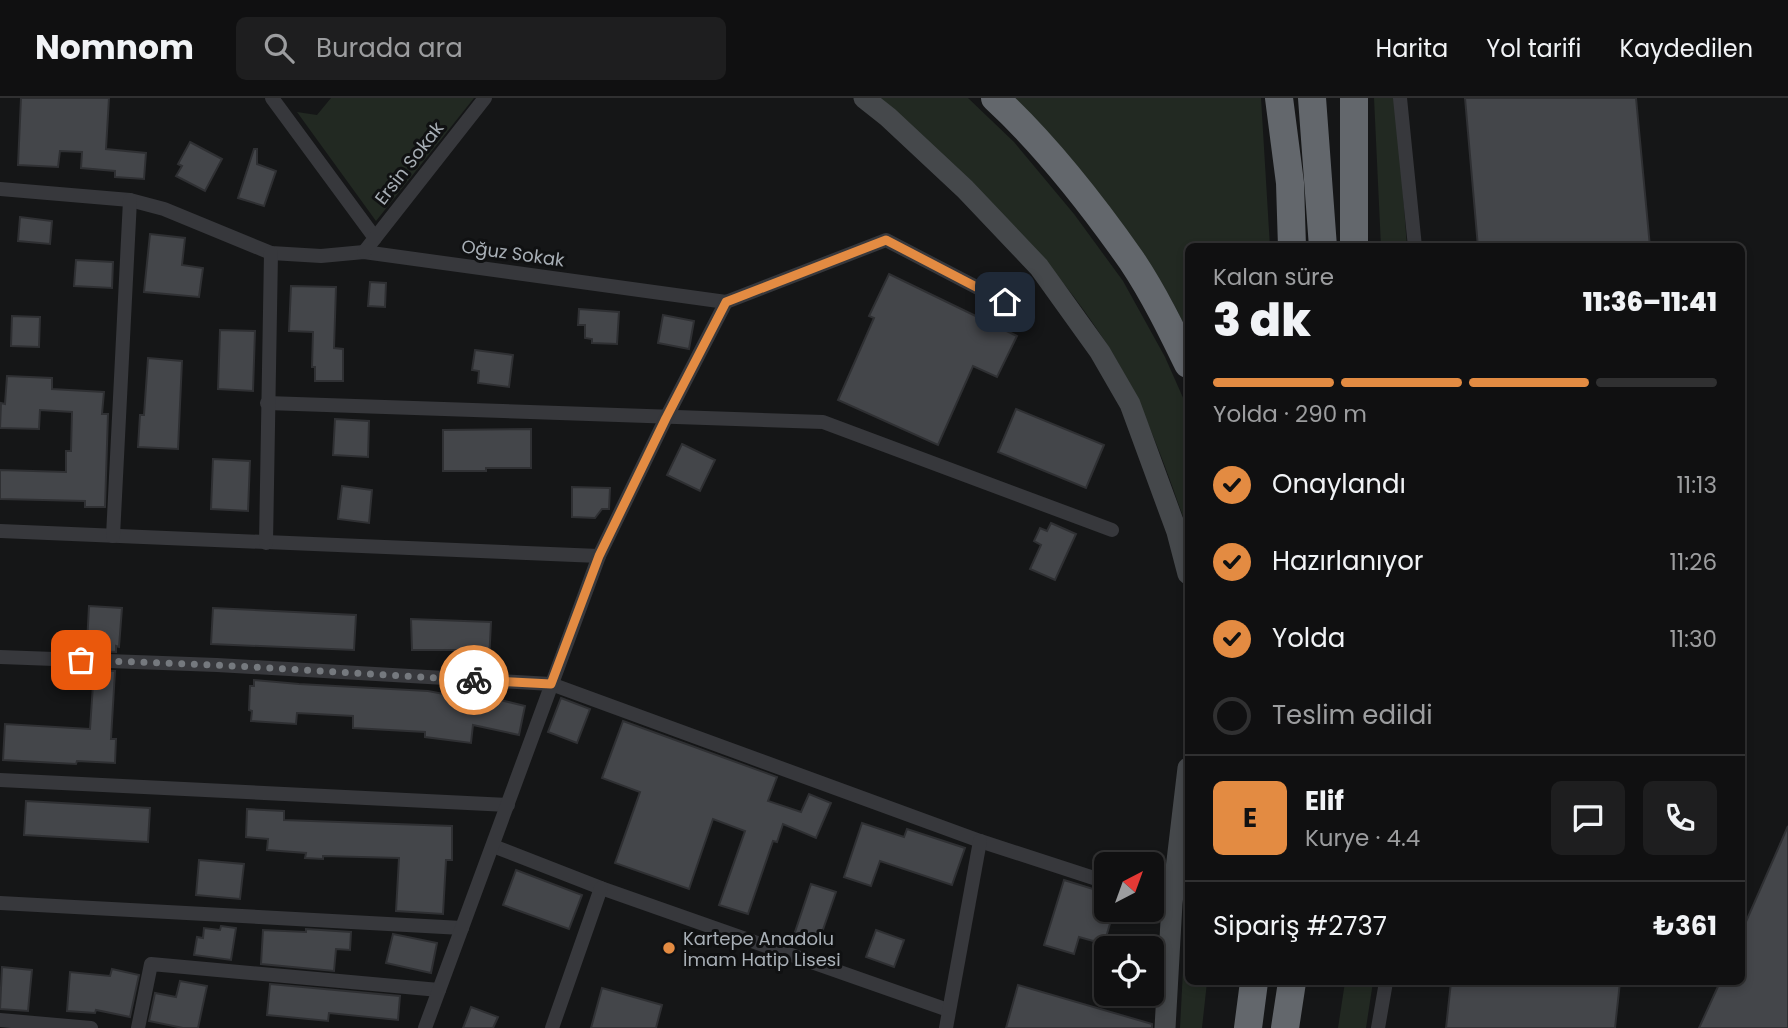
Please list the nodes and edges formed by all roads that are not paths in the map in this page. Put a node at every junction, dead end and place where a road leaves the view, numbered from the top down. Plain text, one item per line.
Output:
1 (272, 98) edge
2 (485, 98) edge
3 (864, 98) edge
4 (995, 98) edge
5 (1279, 98) edge
6 (1312, 98) edge
7 (1354, 98) edge
8 (1400, 98) edge
9 (0, 189) edge
10 (130, 200) junction
11 (375, 238) junction
12 (1292, 243) edge
13 (1323, 243) edge
14 (1354, 243) edge
15 (1415, 243) edge
16 (364, 252) junction
17 (271, 253) junction
18 (726, 302) junction
19 (1005, 302) dead end
20 (1185, 358) edge
21 (267, 403) junction
22 (666, 418) junction
23 (1112, 530) dead end
24 (0, 531) edge
25 (113, 536) junction
26 (265, 544) junction
27 (599, 556) junction
28 (1185, 562) edge
29 (0, 657) edge
30 (551, 684) junction
31 (0, 780) edge
32 (1185, 793) edge
33 (508, 805) junction
34 (980, 841) junction
35 (493, 846) junction
36 (1094, 877) edge
37 (601, 888) junction
38 (1164, 900) edge
39 (0, 903) edge
40 (1172, 903) junction
41 (462, 928) junction
42 (1240, 985) edge
43 (1254, 985) edge
44 (1292, 985) edge
45 (1385, 985) edge
46 (439, 990) junction
47 (948, 1010) junction
48 (0, 1020) edge
49 (91, 1028) edge
50 (138, 1028) edge
51 (425, 1028) edge
52 (552, 1028) edge
53 (946, 1028) edge
54 (1165, 1028) edge
55 (1241, 1028) edge
56 (1248, 1028) edge
57 (1285, 1028) edge
58 (1378, 1028) edge

1 - 11 street
2 - 11 street, Ersin Sokak
3 - 28 street
4 - 20 highway
5 - 12 highway
6 - 13 highway
7 - 14 highway
8 - 15 street
9 - 10 street, Oğuz Sokak
10 - 17 street, Oğuz Sokak
10 - 25 street
11 - 16 street, Ersin Sokak
16 - 17 street, Oğuz Sokak
16 - 18 street, Oğuz Sokak
17 - 21 street
18 - 19 street, Oğuz Sokak
18 - 22 street
21 - 22 street
21 - 26 street
22 - 23 street
22 - 27 street
24 - 25 street
25 - 26 street
26 - 27 street
27 - 30 street
29 - 30 street
30 - 33 street
30 - 34 street
31 - 33 street
32 - 40 street
33 - 35 street
34 - 36 street
34 - 47 street
35 - 37 street
35 - 41 street
37 - 47 street
37 - 52 street
38 - 40 street
39 - 41 street
40 - 54 street
41 - 46 street
42 - 55 highway
43 - 56 highway
44 - 57 highway
45 - 58 street
46 - 50 street
46 - 51 street
47 - 53 street
48 - 49 street

